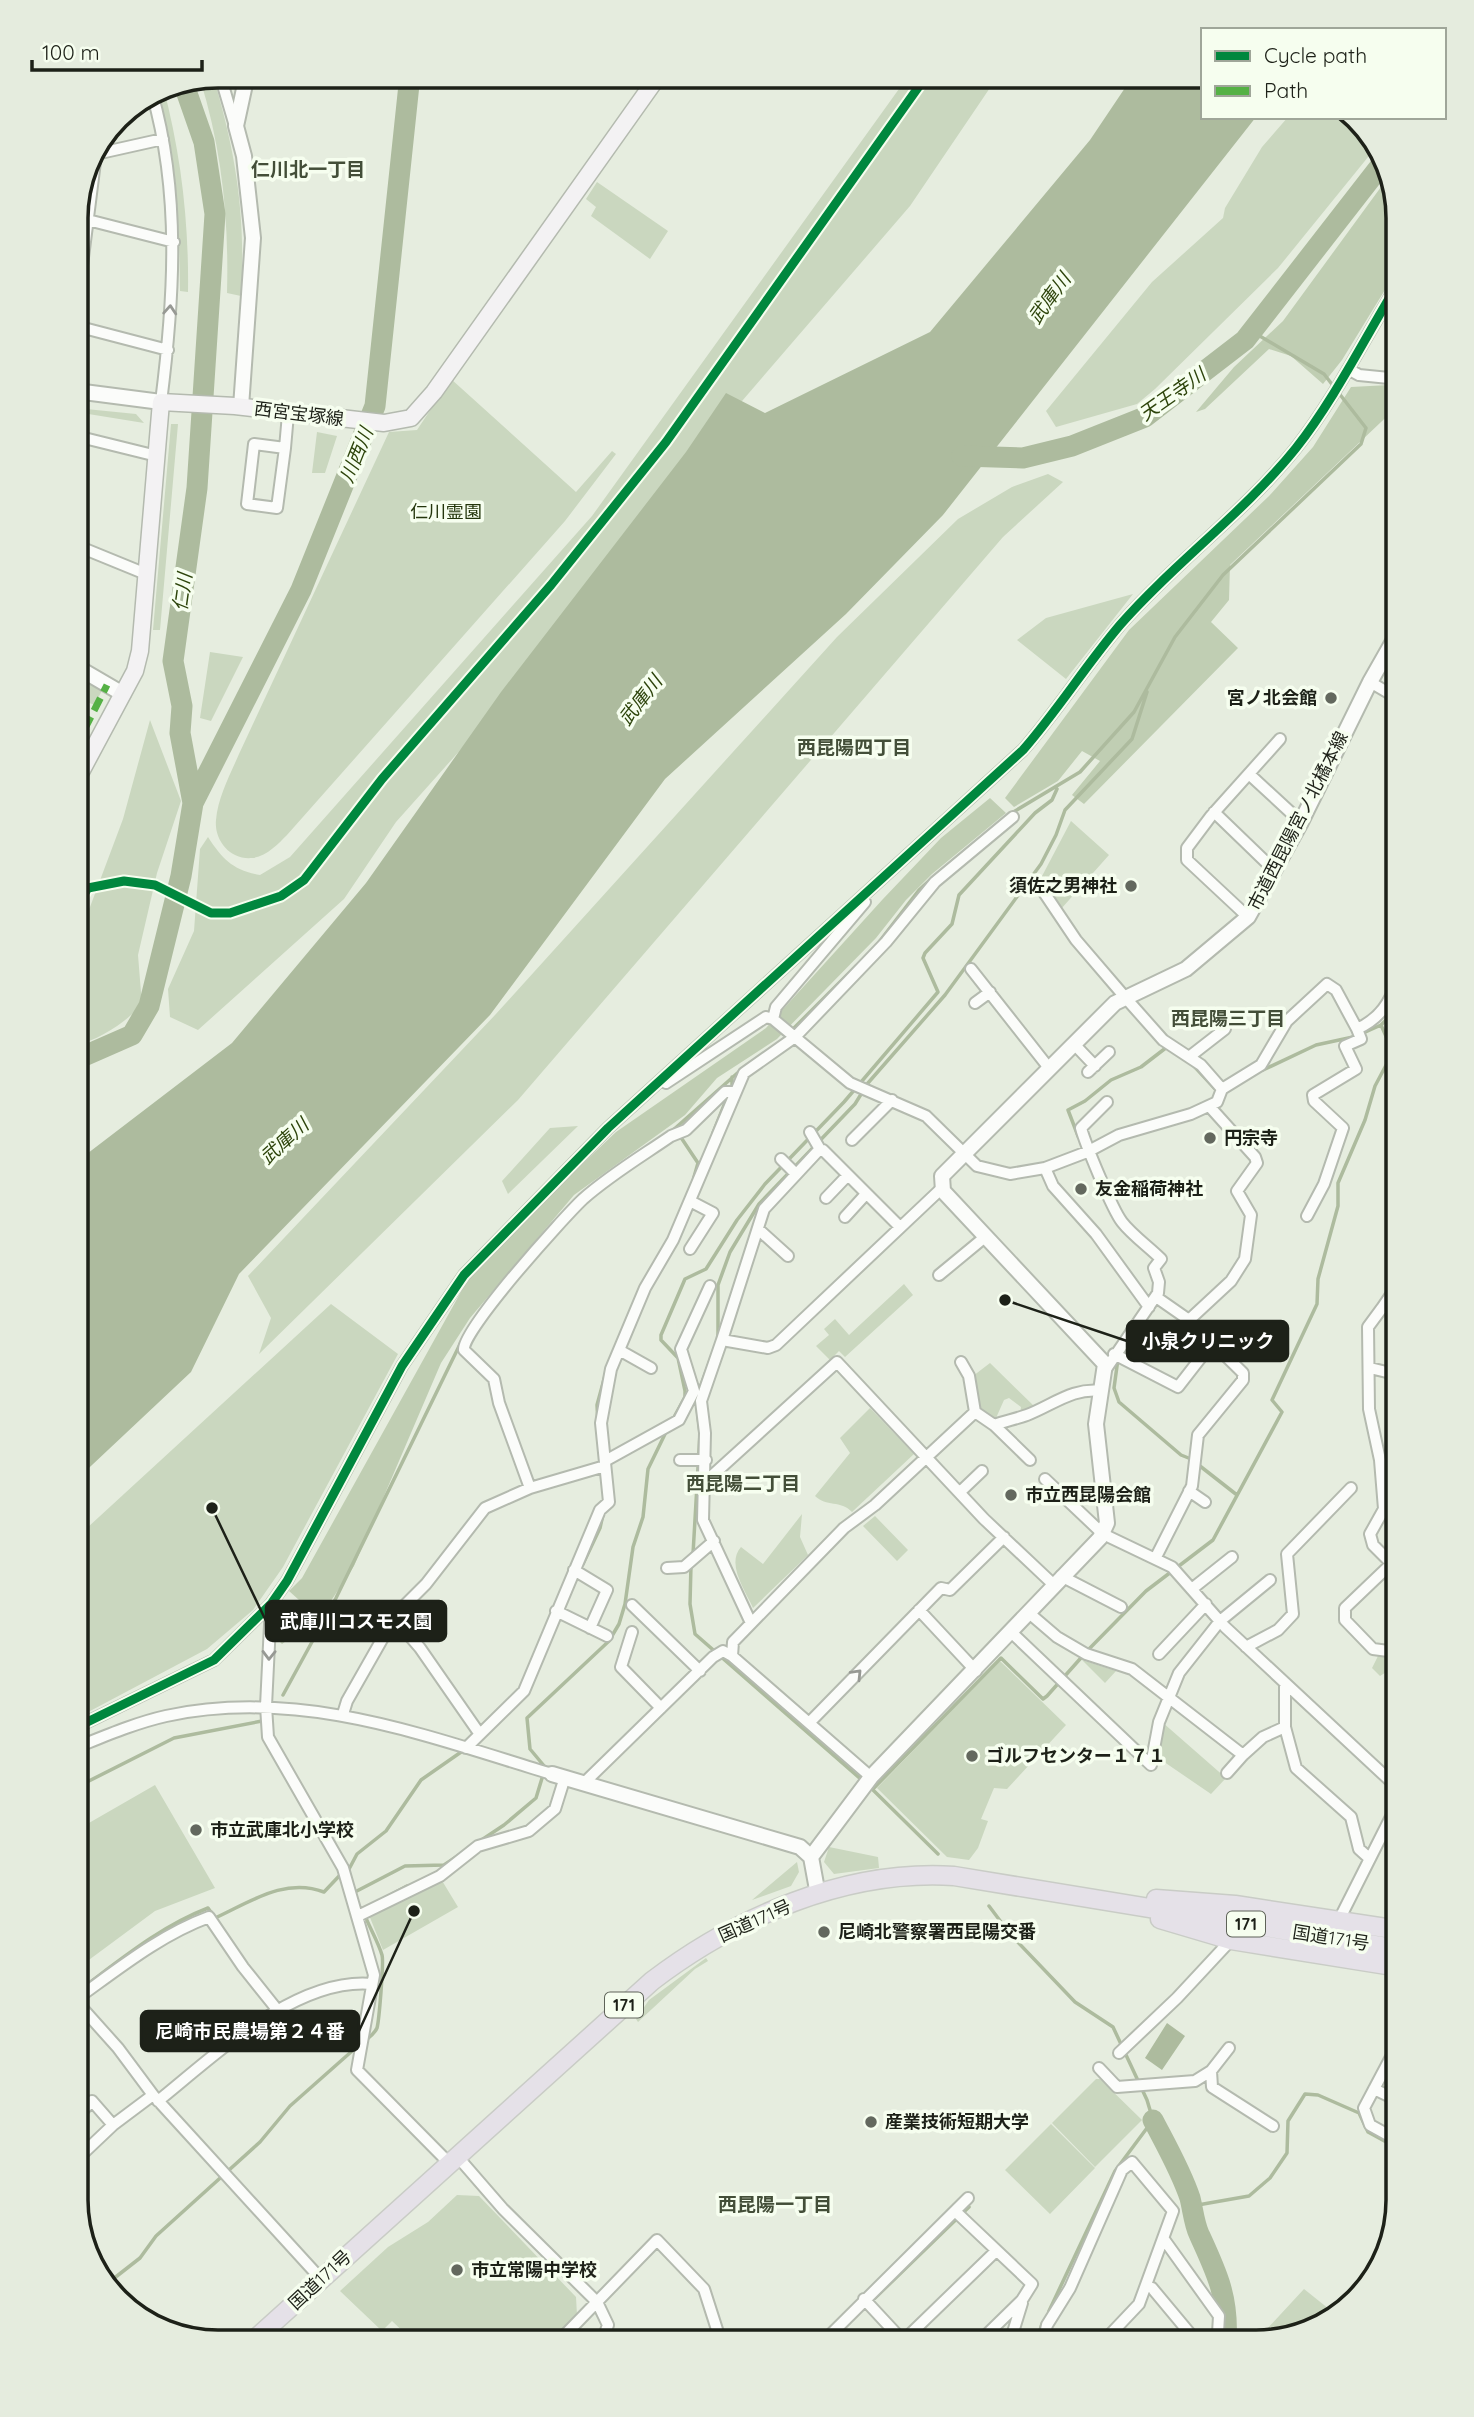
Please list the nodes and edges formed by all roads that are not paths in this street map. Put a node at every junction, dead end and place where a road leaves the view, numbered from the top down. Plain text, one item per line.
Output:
1 (224, 88) edge
2 (244, 88) edge
3 (650, 88) edge
4 (155, 104) edge
5 (236, 126) junction
6 (163, 139) junction
7 (106, 151) edge
8 (92, 183) edge
9 (89, 220) junction
10 (88, 227) edge
11 (174, 242) junction
12 (1386, 304) edge
13 (88, 329) edge
14 (167, 350) junction
15 (1348, 369) junction
16 (1386, 378) edge
17 (88, 393) edge
18 (163, 402) junction
19 (238, 407) junction
20 (288, 414) junction
21 (88, 439) edge
22 (285, 448) junction
23 (157, 456) junction
24 (88, 550) edge
25 (146, 574) junction
26 (1386, 654) edge
27 (88, 674) edge
28 (1370, 682) junction
29 (1386, 691) edge
30 (123, 694) junction
31 (1280, 739) dead end
32 (88, 759) edge
33 (1249, 774) junction
34 (1214, 812) junction
35 (1013, 817) dead end
36 (1301, 822) junction
37 (1274, 870) junction
38 (1037, 882) dead end
39 (874, 887) junction
40 (1248, 917) junction
41 (971, 969) dead end
42 (989, 992) junction
43 (1124, 996) junction
44 (975, 1003) dead end
45 (1386, 1007) edge
46 (773, 1019) junction
47 (1225, 1029) dead end
48 (1357, 1029) junction
49 (794, 1036) junction
50 (1073, 1044) junction
51 (1109, 1052) dead end
52 (1189, 1057) junction
53 (1049, 1068) junction
54 (1222, 1088) junction
55 (730, 1092) junction
56 (645, 1095) junction
57 (892, 1100) junction
58 (1107, 1102) dead end
59 (1210, 1107) junction
60 (810, 1132) dead end
61 (852, 1140) dead end
62 (821, 1151) junction
63 (1087, 1152) junction
64 (964, 1153) junction
65 (781, 1159) dead end
66 (1045, 1168) junction
67 (795, 1173) junction
68 (848, 1175) junction
69 (942, 1188) junction
70 (866, 1194) junction
71 (826, 1198) dead end
72 (690, 1201) junction
73 (1307, 1216) dead end
74 (845, 1217) dead end
75 (900, 1227) junction
76 (758, 1229) junction
77 (985, 1237) junction
78 (690, 1249) dead end
79 (788, 1256) dead end
80 (939, 1275) dead end
81 (710, 1286) dead end
82 (1152, 1302) junction
83 (1386, 1302) edge
84 (1382, 1308) junction
85 (1386, 1308) edge
86 (1189, 1320) junction
87 (722, 1340) junction
88 (1213, 1342) junction
89 (619, 1350) junction
90 (1114, 1354) junction
91 (961, 1362) dead end
92 (1370, 1367) junction
93 (651, 1368) dead end
94 (1106, 1369) junction
95 (1386, 1371) edge
96 (1102, 1391) junction
97 (696, 1401) junction
98 (975, 1412) junction
99 (994, 1425) junction
100 (926, 1457) junction
101 (1030, 1460) dead end
102 (603, 1465) junction
103 (982, 1471) dead end
104 (1045, 1479) dead end
105 (704, 1483) junction
106 (530, 1488) junction
107 (1351, 1488) dead end
108 (1189, 1491) junction
109 (960, 1492) junction
110 (1205, 1502) dead end
111 (1103, 1534) junction
112 (1004, 1537) junction
113 (711, 1544) junction
114 (1156, 1557) junction
115 (1232, 1557) dead end
116 (1386, 1559) edge
117 (667, 1568) dead end
118 (578, 1572) junction
119 (1386, 1575) edge
120 (1270, 1580) dead end
121 (1057, 1581) junction
122 (1193, 1588) junction
123 (271, 1604) junction
124 (1206, 1604) junction
125 (632, 1605) dead end
126 (1121, 1607) dead end
127 (919, 1610) junction
128 (559, 1612) junction
129 (1030, 1613) junction
130 (394, 1618) junction
131 (1220, 1621) junction
132 (751, 1623) junction
133 (590, 1628) junction
134 (632, 1632) dead end
135 (1012, 1632) junction
136 (607, 1636) dead end
137 (1246, 1647) junction
138 (1386, 1651) edge
139 (1159, 1654) dead end
140 (723, 1655) junction
141 (700, 1671) junction
142 (976, 1671) junction
143 (1284, 1683) junction
144 (1170, 1700) junction
145 (266, 1706) junction
146 (661, 1709) junction
147 (343, 1714) junction
148 (88, 1722) edge
149 (809, 1723) junction
150 (1285, 1727) junction
151 (88, 1743) edge
152 (470, 1743) junction
153 (1243, 1755) junction
154 (1227, 1773) dead end
155 (559, 1776) junction
156 (871, 1777) junction
157 (1386, 1778) edge
158 (584, 1783) junction
159 (1386, 1826) edge
160 (811, 1857) junction
161 (1369, 1858) junction
162 (818, 1895) junction
163 (1093, 1899) junction
164 (362, 1914) junction
165 (1339, 1920) junction
166 (1386, 1928) edge
167 (1231, 1940) junction
168 (1386, 1947) edge
169 (1386, 1965) edge
170 (372, 1984) junction
171 (88, 1991) edge
172 (279, 2012) junction
173 (88, 2016) edge
174 (1229, 2049) dead end
175 (1123, 2050) dead end
176 (1386, 2066) edge
177 (1098, 2068) dead end
178 (1212, 2071) junction
179 (1374, 2089) junction
180 (1386, 2095) edge
181 (155, 2098) junction
182 (88, 2105) edge
183 (113, 2125) junction
184 (1273, 2126) dead end
185 (1386, 2134) edge
186 (88, 2149) edge
187 (453, 2160) junction
188 (968, 2198) dead end
189 (955, 2211) junction
190 (1163, 2238) junction
191 (996, 2251) junction
192 (320, 2279) junction
193 (1146, 2286) junction
194 (864, 2299) junction
195 (1023, 2300) junction
196 (597, 2302) junction
197 (267, 2329) edge
198 (570, 2329) edge
199 (606, 2329) edge
200 (717, 2329) edge
201 (835, 2330) edge
202 (893, 2330) edge
203 (916, 2330) edge
204 (992, 2330) edge
205 (1014, 2330) edge
206 (1046, 2330) edge
207 (1114, 2330) edge
208 (1187, 2330) edge
209 (1219, 2330) edge

1 - 5 street
2 - 5 street
3 - 20 main road, 西宮宝塚線
4 - 6 street
5 - 19 street
6 - 7 street
6 - 11 street
8 - 9 street
9 - 10 street
9 - 11 street
14 -> 11 street
12 - 15 street
13 - 14 street
14 - 18 street
15 - 16 street
15 - 39 street
17 - 18 street
18 - 19 main road, 西宮宝塚線
18 - 23 main road
19 - 20 main road, 西宮宝塚線
20 - 22 street
21 - 23 street
22 - 22 street
23 - 25 main road
24 - 25 street
25 - 30 main road
26 - 28 street, 市道西昆陽宮ノ北橘本線
27 - 30 street
28 - 29 street
28 - 36 street, 市道西昆陽宮ノ北橘本線
30 - 32 main road
31 - 33 street
33 - 34 street
33 - 36 street
34 - 37 street
34 - 40 street
35 - 49 street
36 - 37 street, 市道西昆陽宮ノ北橘本線
37 - 40 street, 市道西昆陽宮ノ北橘本線
38 - 43 street
39 - 46 street
39 - 56 street
40 - 43 street, 市道西昆陽宮ノ北橘本線
41 - 42 street
42 - 44 street
42 - 53 street
43 - 50 street
43 - 52 street
45 - 48 street
46 - 49 street
46 - 56 street
47 - 52 street
48 - 54 street
48 - 73 street
49 - 55 street
49 - 57 street
50 - 51 street
50 - 53 street
52 - 54 street
53 - 64 street
54 - 59 street
55 - 72 street
55 - 106 street
56 - 123 street
57 - 61 street
57 - 64 street
58 - 63 street
59 - 63 street
59 - 86 street
60 - 62 street
62 - 67 street
62 - 68 street
63 - 66 street
63 - 82 street
64 - 66 street
64 - 69 street
65 - 67 street
66 - 82 street
67 - 76 street
68 - 70 street
68 - 71 street
69 - 75 street
69 - 77 street
70 - 74 street
70 - 75 street
72 - 78 street
72 - 89 street
75 - 87 street
76 - 79 street
76 - 87 street
77 - 80 street
77 - 94 street
81 - 97 street
82 - 86 street
82 - 90 street
83 - 84 street
84 - 85 street
84 - 92 street
86 - 88 street
87 - 97 street
88 - 90 street
88 - 108 street
89 - 93 street
89 - 102 street
90 - 94 street
91 - 98 street
92 - 95 street
92 - 116 street
94 - 96 street
96 - 99 street
96 - 111 street
97 - 102 street
97 - 105 street
98 - 99 street
98 - 100 street
99 - 101 street
100 - 105 street
100 - 109 street
100 - 132 street
102 - 106 street
102 - 118 street
103 - 109 street
104 - 111 street
105 - 113 street
106 - 130 street
107 - 137 street
108 - 110 street
108 - 114 street
109 - 112 street
111 - 114 street
111 - 121 street
112 - 121 street
112 - 127 street
113 - 117 street
113 - 132 street
114 - 122 street
115 - 122 street
118 - 128 street
118 - 133 street
119 - 138 street
120 - 131 street
121 - 126 street
121 - 129 street
122 - 124 street
123 -> 145 street
123 - 148 street
124 - 131 street
124 - 139 street
125 - 141 street
127 - 142 street
149 -> 127 street
128 - 133 street
128 - 152 street
129 - 135 street
129 - 144 street
130 - 147 street
130 - 152 street
131 - 137 street
131 - 144 street
132 - 140 street
133 - 136 street
134 - 146 street
135 - 142 street
135 - 144 street
137 - 143 street
140 - 141 street
140 - 149 street
141 - 146 street
142 - 156 street
143 - 150 street
143 - 157 street
144 - 153 street
145 - 147 street
145 - 151 street
145 - 164 street
146 - 158 street
147 - 152 street
149 - 156 street
150 - 153 street
150 - 161 street
152 - 155 street
153 - 154 street
155 - 158 street
155 - 164 street
156 - 160 street
158 - 160 street
159 - 161 street
160 - 162 street
161 - 165 street
162 - 163 highway, 国道171号 / 171
162 - 187 highway, 国道171号 / 171
163 - 165 highway
163 - 167 highway
163 - 168 highway, 国道171号 / 171
164 - 170 street
165 - 166 highway
167 - 169 highway
167 - 175 street
170 - 172 street
170 - 187 street
171 - 172 street
172 - 181 street
173 - 181 street
174 - 178 street
176 - 179 street
177 - 178 street
178 - 184 street
179 - 180 street
179 - 185 street
181 - 183 street
181 - 192 street
182 - 183 street
183 - 186 street
187 - 192 highway, 国道171号 / 171
187 - 196 street
188 - 189 street
189 - 191 street
189 - 194 street
190 - 193 street
190 - 206 street
190 - 209 street
191 - 195 street
191 - 203 street
192 - 197 highway, 国道171号 / 171
193 - 207 street
193 - 208 street
194 - 201 street
194 - 202 street
195 - 204 street
195 - 205 street
196 - 198 street
196 - 199 street
196 - 200 street

